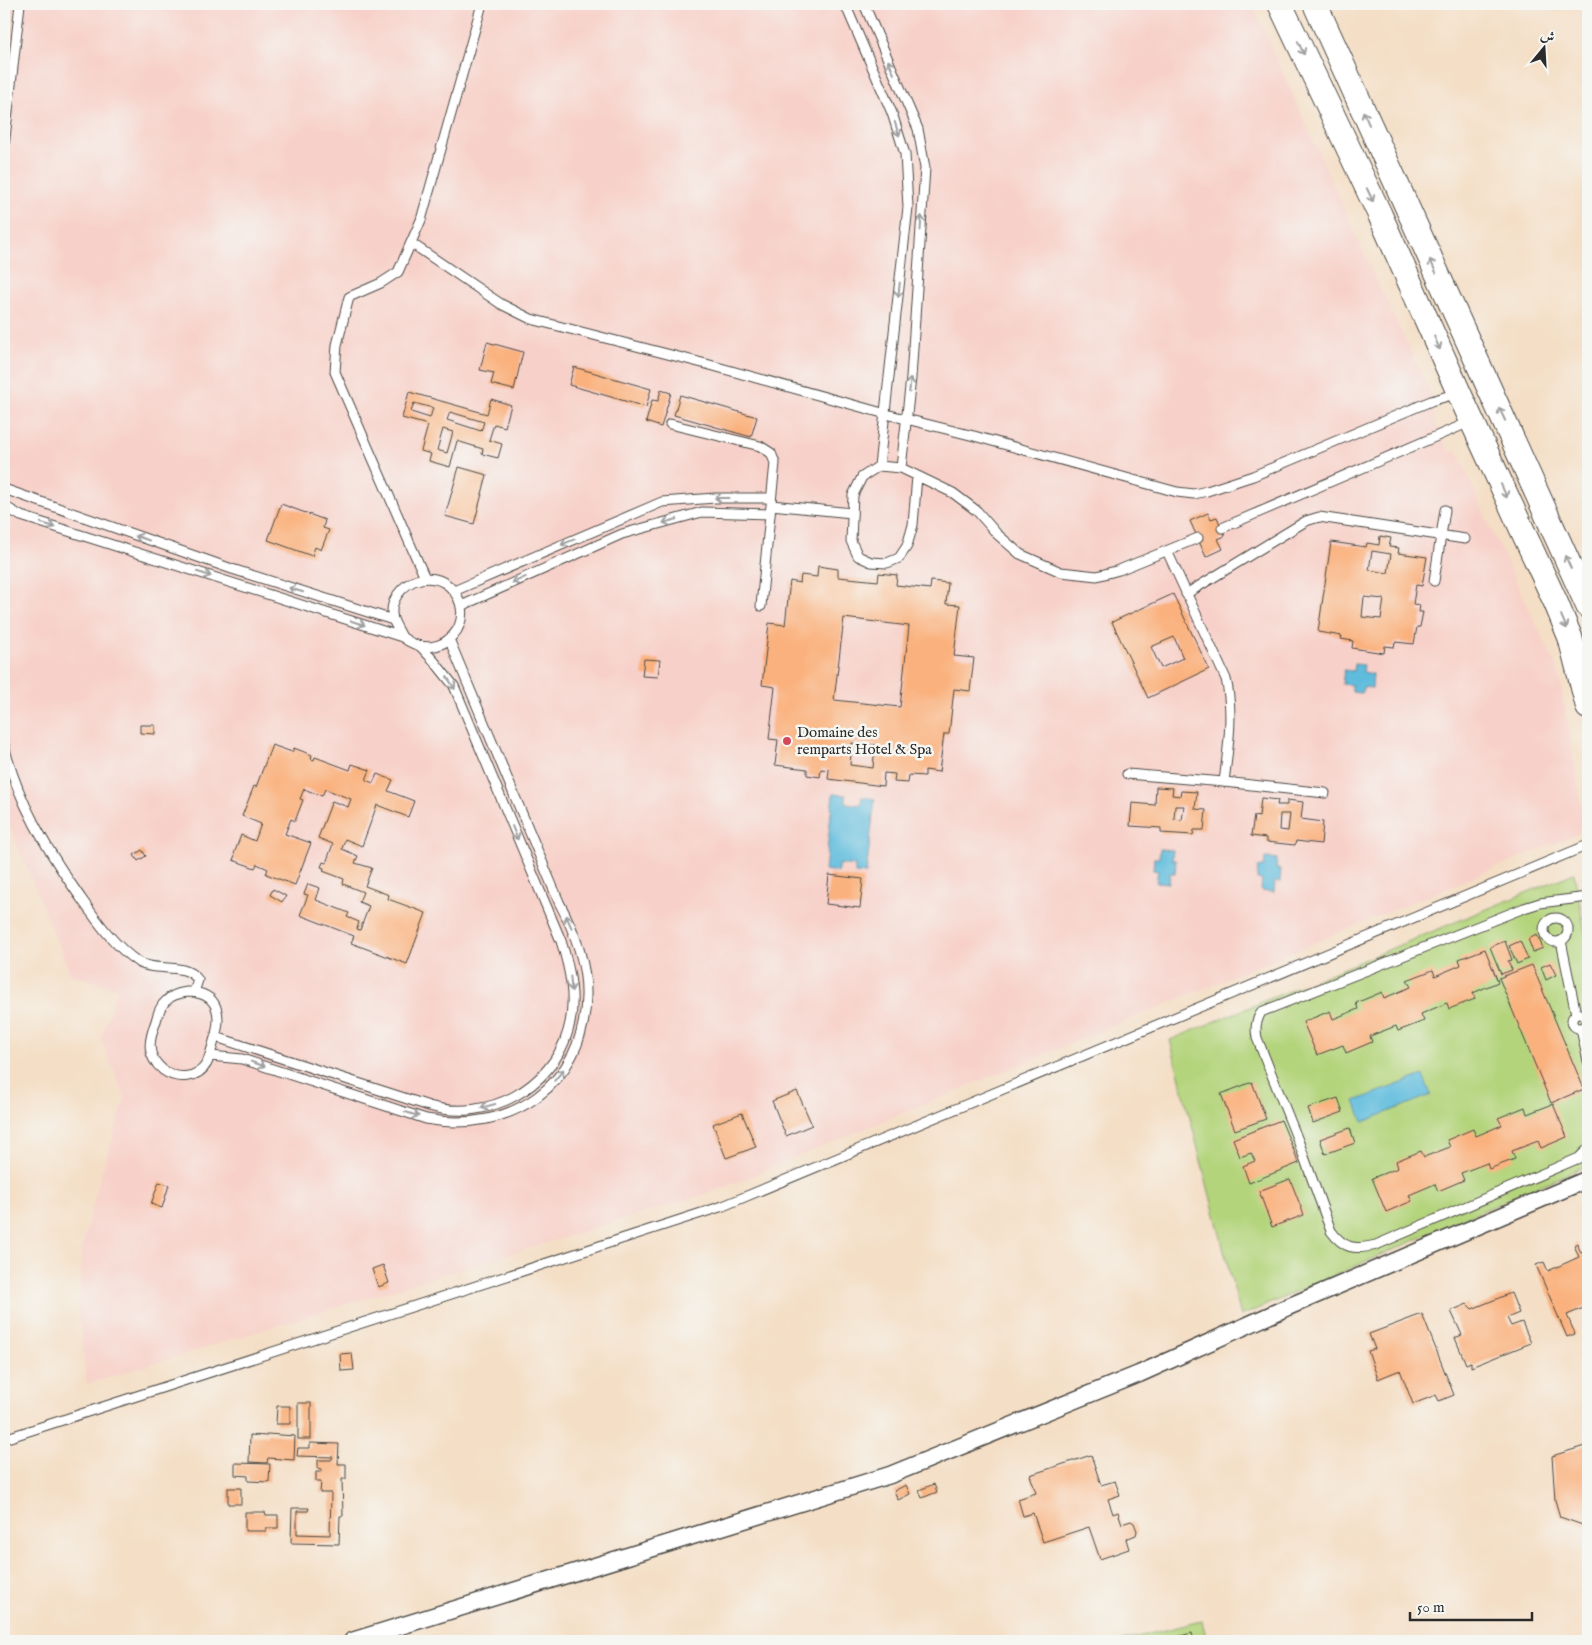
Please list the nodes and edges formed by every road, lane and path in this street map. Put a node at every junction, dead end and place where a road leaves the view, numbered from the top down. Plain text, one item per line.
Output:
1 (20, 4) edge
2 (482, 4) edge
3 (864, 4) edge
4 (1280, 4) edge
5 (1315, 4) edge
6 (846, 7) edge
7 (4, 147) edge
8 (411, 243) junction
9 (1459, 393) junction
10 (886, 414) junction
11 (906, 418) junction
12 (1473, 421) junction
13 (670, 424) dead end
14 (879, 466) junction
15 (901, 468) junction
16 (917, 476) junction
17 (4, 490) edge
18 (4, 506) edge
19 (771, 506) junction
20 (1446, 510) dead end
21 (852, 513) junction
22 (1222, 528) dead end
23 (1442, 535) junction
24 (1198, 538) dead end
25 (1465, 539) dead end
26 (1167, 551) junction
27 (232, 569) junction
28 (425, 578) junction
29 (1434, 581) dead end
30 (229, 582) junction
31 (454, 591) junction
32 (1186, 594) junction
33 (461, 606) junction
34 (761, 606) dead end
35 (1588, 606) edge
36 (393, 620) junction
37 (402, 636) junction
38 (449, 640) junction
39 (420, 646) junction
40 (1581, 649) edge
41 (1587, 694) edge
42 (4, 745) edge
43 (1127, 774) dead end
44 (1224, 782) junction
45 (1325, 793) dead end
46 (1588, 845) edge
47 (1588, 897) edge
48 (559, 902) junction
49 (546, 906) junction
50 (1561, 941) dead end
51 (194, 992) junction
52 (1576, 1014) junction
53 (1587, 1019) edge
54 (1581, 1029) junction
55 (216, 1037) junction
56 (210, 1056) junction
57 (1588, 1061) edge
58 (348, 1080) junction
59 (344, 1092) junction
60 (1588, 1149) edge
61 (1588, 1179) edge
62 (4, 1439) edge
63 (352, 1641) edge

1 - 7 lane
2 - 8 lane
3 - 6 lane
11 -> 3 lane
4 -> 9 street
35 -> 5 street
6 -> 10 lane
8 - 10 lane
8 - 28 lane
9 - 11 lane
9 - 12 street
10 - 11 lane
10 - 14 lane
11 - 15 lane
12 - 22 lane
12 -> 40 street
13 - 19 lane
14 - 15 lane
14 - 21 lane
15 - 16 lane
16 - 21 lane
16 - 26 lane
27 -> 17 lane
18 -> 30 lane
19 - 21 lane
19 -> 31 lane
19 -> 33 lane
19 - 34 lane
20 - 23 lane
23 - 25 lane
23 - 29 lane
23 - 32 lane
24 - 26 lane
26 - 32 lane
27 - 30 lane
36 -> 27 lane
28 - 31 lane
28 - 36 lane
30 -> 37 lane
31 - 33 lane
32 - 44 lane
33 - 38 lane
36 - 37 lane
37 - 39 lane
38 - 39 lane
38 - 48 lane
39 -> 49 lane
40 - 41 street
42 - 51 lane
43 - 44 lane
44 - 45 lane
46 - 62 lane
47 - 60 lane
48 - 49 lane
59 -> 48 lane
49 -> 58 lane
50 - 52 lane
51 - 55 lane
51 - 56 lane
52 - 53 lane
52 - 54 lane
53 - 54 lane
54 - 57 lane
55 - 56 lane
55 - 58 lane
56 -> 59 lane
58 - 59 lane
61 - 63 street

